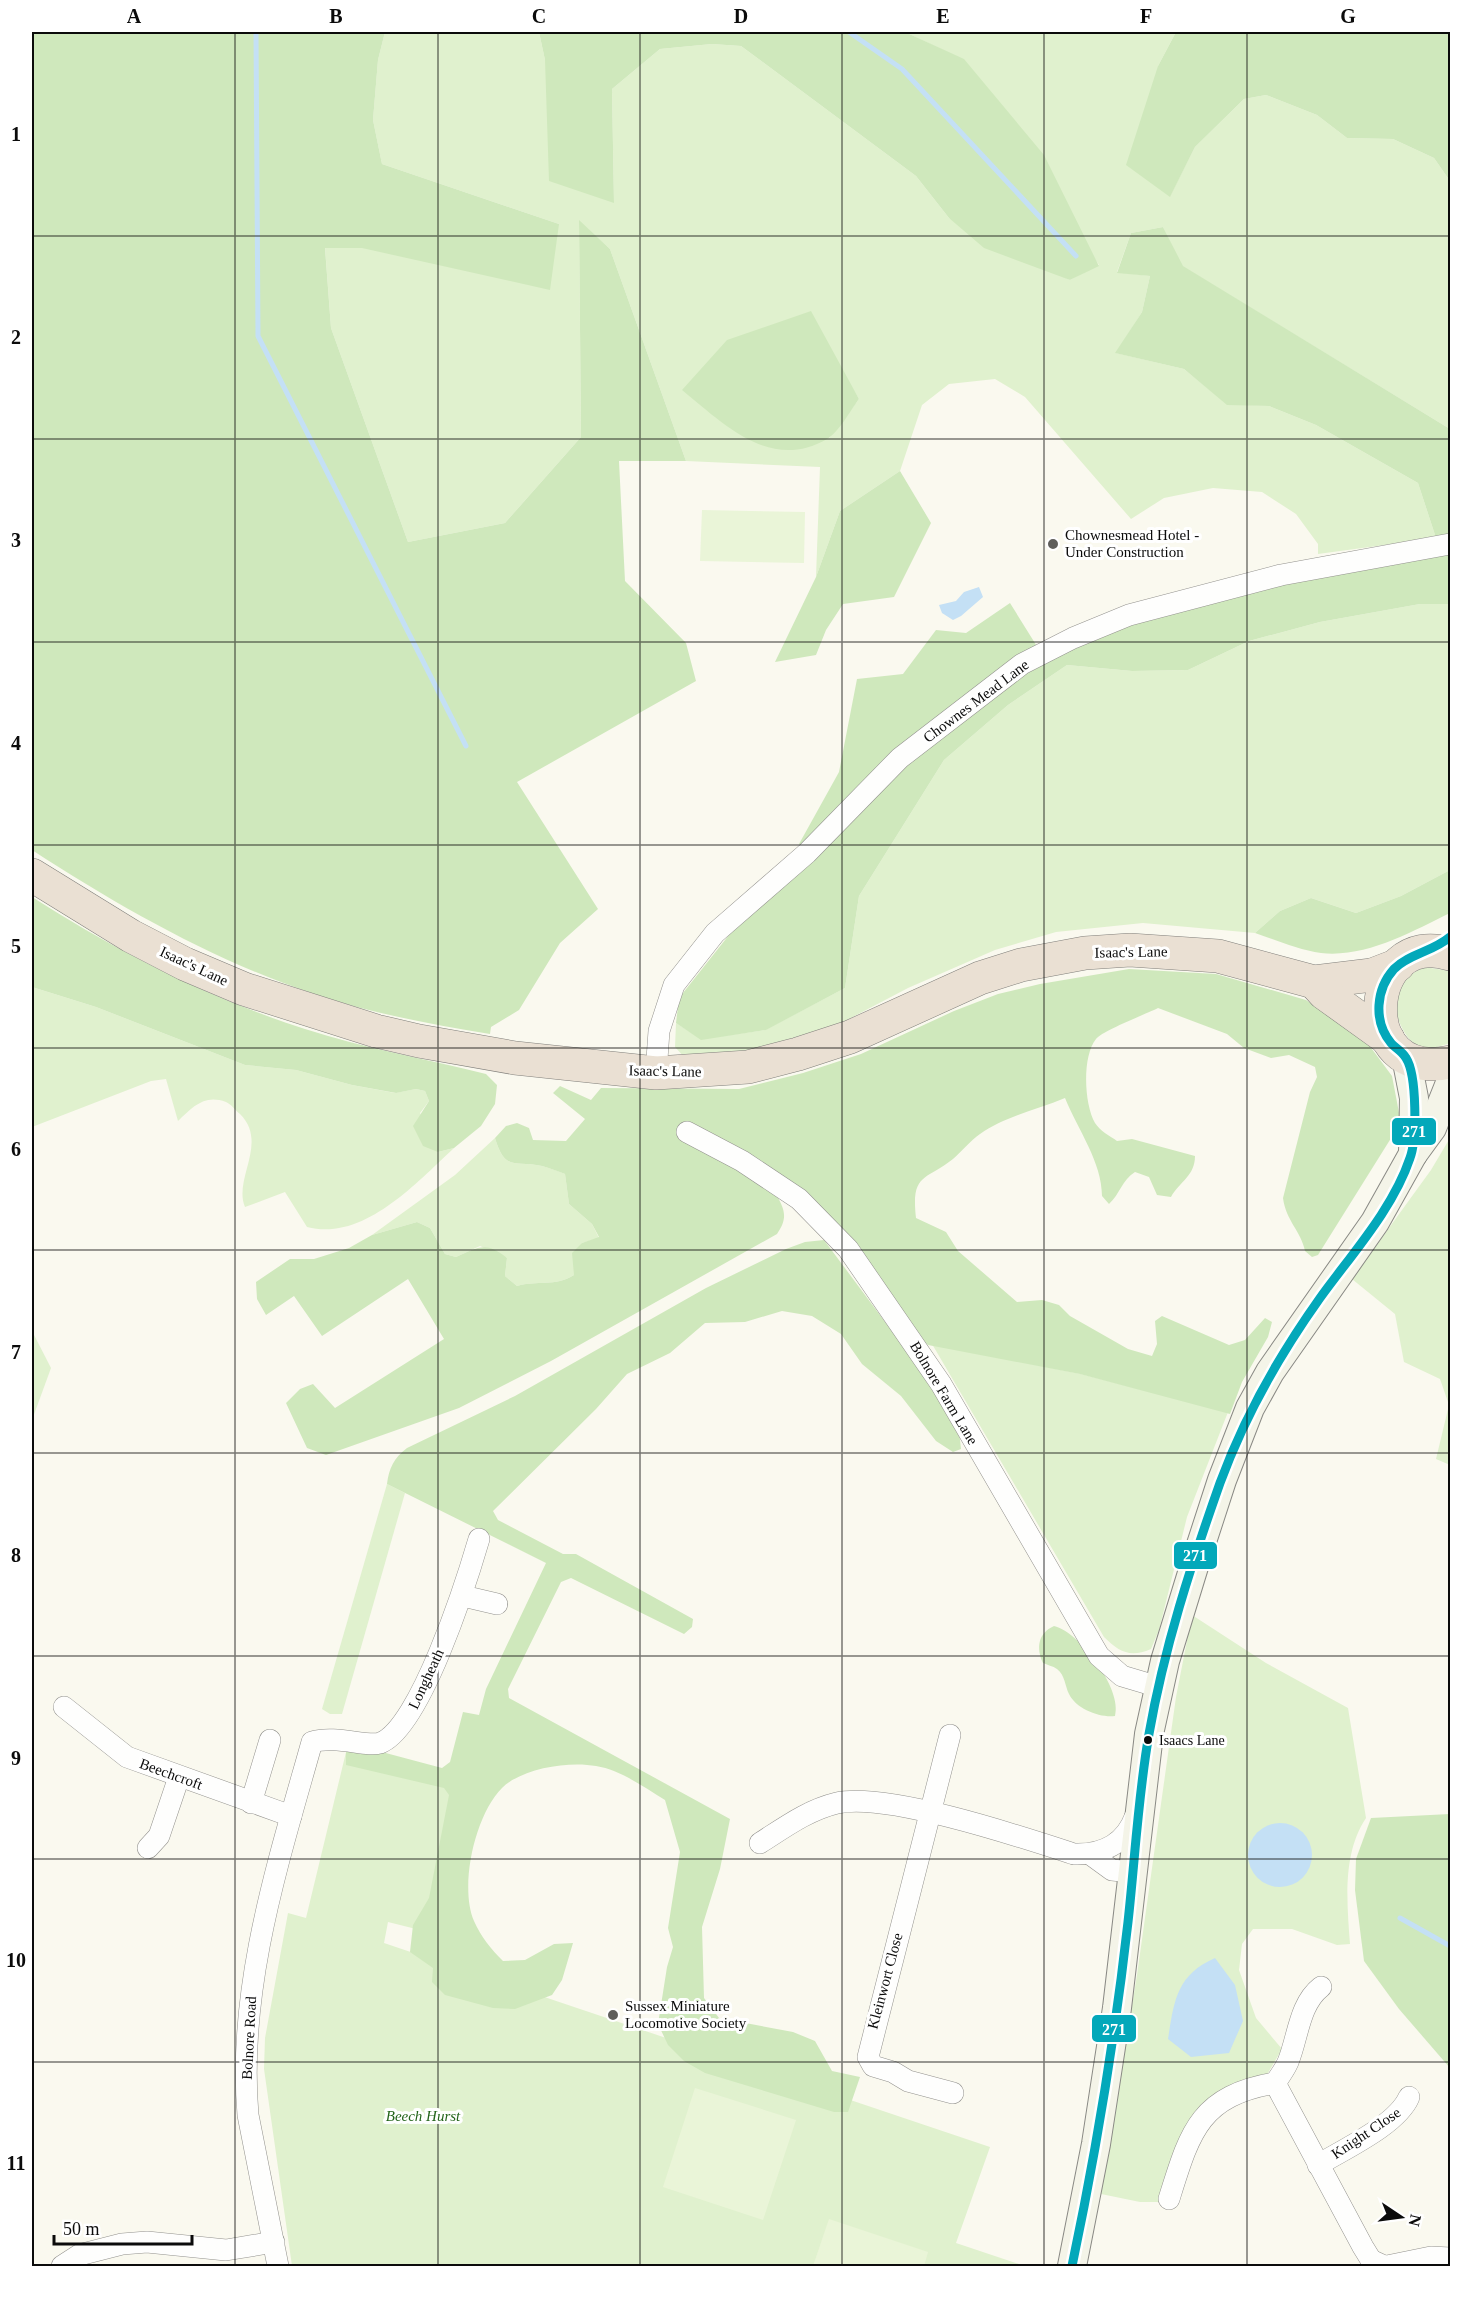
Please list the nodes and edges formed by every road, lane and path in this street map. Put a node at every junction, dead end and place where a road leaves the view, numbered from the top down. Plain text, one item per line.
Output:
1 (1450, 544) edge
2 (32, 874) edge
3 (1444, 947) edge
4 (1398, 964) junction
5 (1314, 982) junction
6 (1397, 1048) junction
7 (1450, 1062) edge
8 (656, 1073) junction
9 (1450, 1083) edge
10 (687, 1132) dead end
11 (1413, 1154) junction
12 (479, 1539) dead end
13 (463, 1596) junction
14 (497, 1604) dead end
15 (1159, 1687) junction
16 (64, 1707) dead end
17 (950, 1735) dead end
18 (270, 1740) dead end
19 (312, 1742) joint
20 (179, 1777) junction
21 (1141, 1802) junction
22 (251, 1803) junction
23 (929, 1814) junction
24 (291, 1816) junction
25 (760, 1843) dead end
26 (148, 1848) dead end
27 (1089, 1854) junction
28 (1132, 1872) junction
29 (1321, 1987) dead end
30 (1275, 2083) junction
31 (953, 2093) dead end
32 (1409, 2097) dead end
33 (1318, 2165) junction
34 (1169, 2199) dead end
35 (274, 2242) junction
36 (1450, 2258) edge
37 (62, 2266) edge
38 (278, 2266) edge
39 (1072, 2266) edge
40 (1386, 2266) edge

1 - 8 street, Chownes Mead Lane
2 - 8 highway, Isaac's Lane
3 - 4 highway, Isaac's Lane
4 - 5 highway, Isaac's Lane
4 - 6 highway
5 - 6 highway, Isaac's Lane
5 - 8 highway, Isaac's Lane
6 - 7 highway
6 - 11 main road
9 - 11 main road
10 - 15 street, Bolnore Farm Lane
11 - 15 main road
12 - 13 street, Longheath
13 - 14 street
13 - 19 street, Longheath
15 - 21 main road
16 - 20 street, Beechcroft
17 - 23 street, Kleinwort Close
18 - 22 street
19 - 24 street, Bolnore Road
20 - 22 street, Beechcroft
20 - 26 street
21 - 27 street
21 - 28 main road
22 - 24 street, Beechcroft
23 - 25 street
23 - 27 street
23 - 31 street, Kleinwort Close
24 - 35 street, Bolnore Road
27 - 28 street
28 - 39 main road
29 - 30 street
30 - 33 street, Knight Close
30 - 34 street
32 - 33 street, Knight Close
33 - 40 street, Knight Close
35 - 37 street
35 - 38 street, Bolnore Road
36 - 40 street, Knight Close

